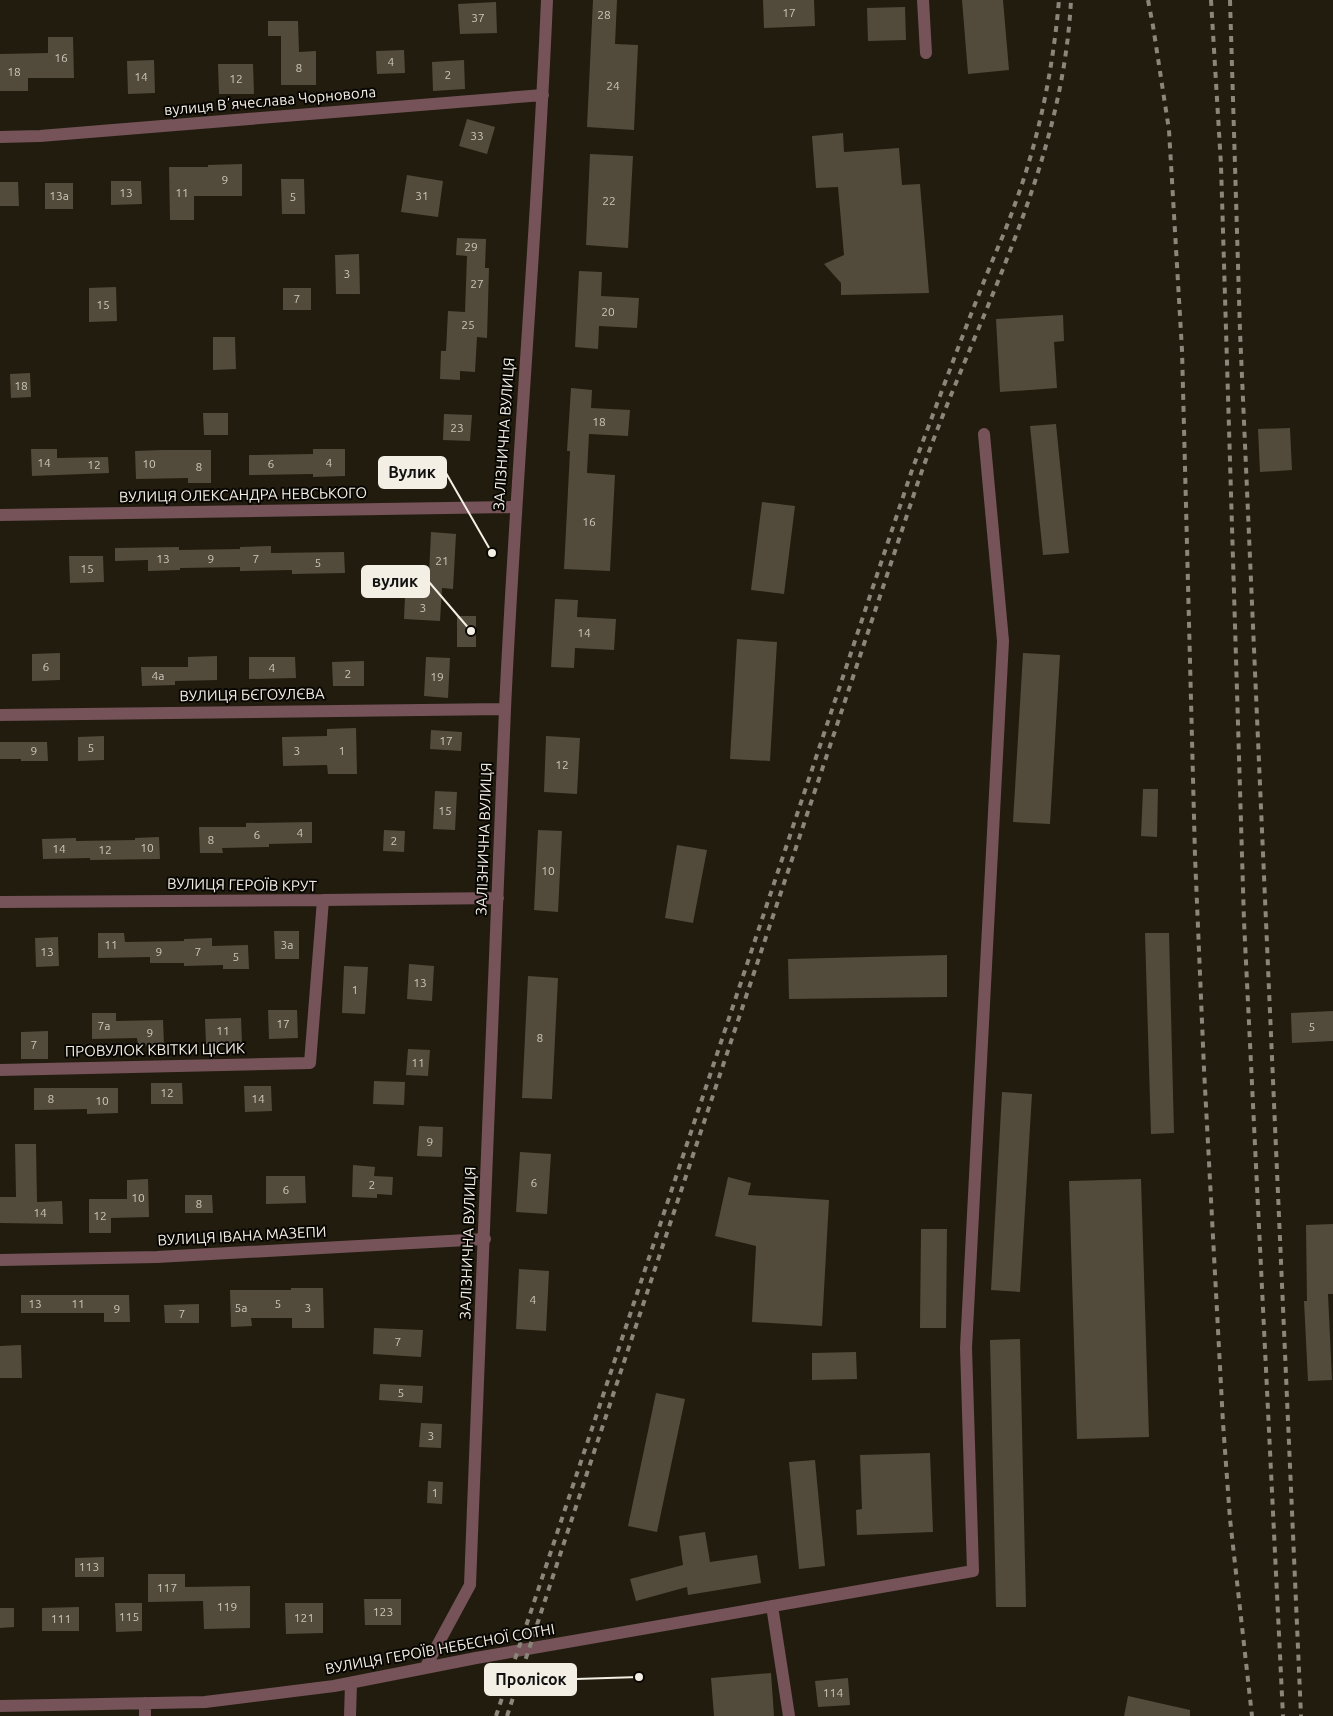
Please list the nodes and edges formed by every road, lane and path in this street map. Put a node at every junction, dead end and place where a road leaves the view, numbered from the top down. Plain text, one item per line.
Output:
1 (547, 0) edge
2 (923, 0) edge
3 (926, 52) dead end
4 (543, 95) junction
5 (0, 137) edge
6 (984, 434) dead end
7 (516, 507) junction
8 (0, 515) edge
9 (505, 709) junction
10 (0, 714) edge
11 (498, 898) junction
12 (323, 900) junction
13 (0, 902) edge
14 (310, 1063) joint
15 (0, 1070) edge
16 (485, 1239) junction
17 (0, 1260) edge
18 (772, 1606) junction
19 (426, 1668) junction
20 (351, 1683) junction
21 (0, 1706) edge
22 (145, 1710) edge
23 (350, 1716) edge
24 (789, 1716) edge

1 - 4 street, ЗАЛІЗНИЧНА ВУЛИЦЯ
2 - 3 street
4 - 5 street, вулиця Вʼячеслава Чорновола
4 - 7 street, ЗАЛІЗНИЧНА ВУЛИЦЯ
6 - 18 street, ВУЛИЦЯ ГЕРОЇВ НЕБЕСНОЇ СОТНІ
7 - 8 street, ВУЛИЦЯ ОЛЕКСАНДРА НЕВСЬКОГО
7 - 9 street, ЗАЛІЗНИЧНА ВУЛИЦЯ
9 - 10 street, ВУЛИЦЯ БЄГОУЛЄВА
9 - 11 street, ЗАЛІЗНИЧНА ВУЛИЦЯ
11 - 12 street
11 - 16 street, ЗАЛІЗНИЧНА ВУЛИЦЯ
12 - 13 street, ВУЛИЦЯ ГЕРОЇВ КРУТ
12 - 14 street, ВУЛИЦЯ ГЕРОЇВ КРУТ
14 - 15 street, ПРОВУЛОК КВІТКИ ЦІСИК
16 - 17 street, ВУЛИЦЯ ІВАНА МАЗЕПИ
16 - 19 street, ЗАЛІЗНИЧНА ВУЛИЦЯ
18 - 19 street, ВУЛИЦЯ ГЕРОЇВ НЕБЕСНОЇ СОТНІ
18 - 24 street
19 - 20 street, ВУЛИЦЯ ГЕРОЇВ НЕБЕСНОЇ СОТНІ
20 - 22 street, ВУЛИЦЯ ГЕРОЇВ НЕБЕСНОЇ СОТНІ
20 - 23 street
21 - 22 street, ВУЛИЦЯ ГЕРОЇВ НЕБЕСНОЇ СОТНІ

